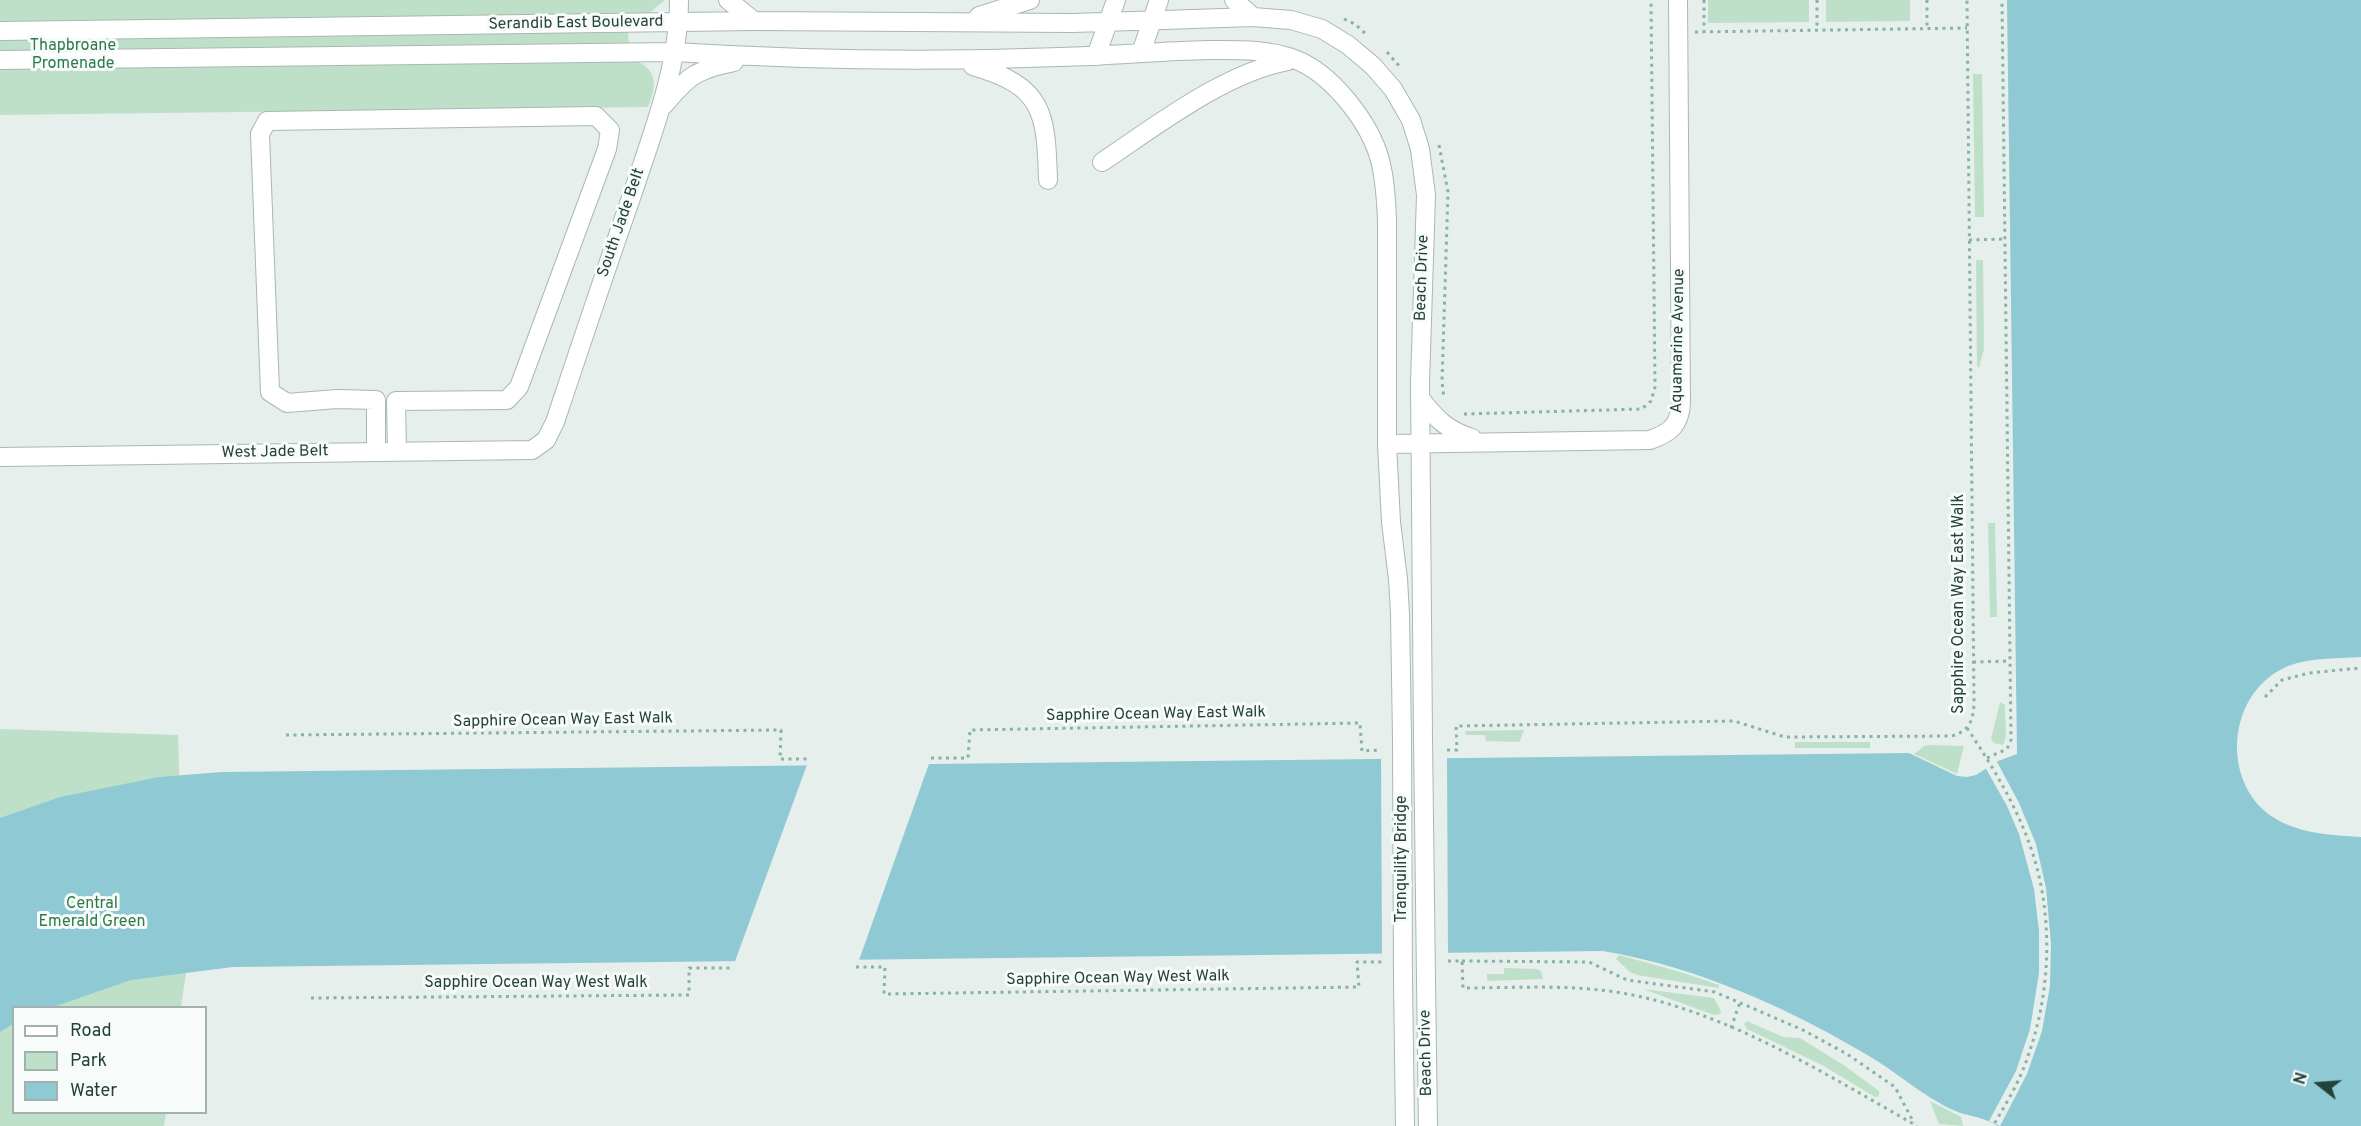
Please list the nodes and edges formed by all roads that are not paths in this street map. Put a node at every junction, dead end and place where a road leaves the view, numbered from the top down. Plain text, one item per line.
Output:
1 (679, 0) edge
2 (728, 0) edge
3 (1030, 0) edge
4 (1116, 0) edge
5 (1159, 0) edge
6 (1234, 0) edge
7 (1678, 0) edge
8 (1253, 16) junction
9 (1108, 20) junction
10 (1153, 20) junction
11 (754, 21) junction
12 (679, 22) junction
13 (963, 22) junction
14 (0, 31) edge
15 (674, 52) junction
16 (1141, 53) junction
17 (1096, 56) junction
18 (757, 57) junction
19 (0, 60) edge
20 (954, 60) junction
21 (1295, 60) junction
22 (661, 108) junction
23 (1102, 162) dead end
24 (1048, 180) dead end
25 (1420, 398) junction
26 (546, 440) joint
27 (1484, 442) junction
28 (1422, 443) junction
29 (1387, 444) junction
30 (376, 452) junction
31 (397, 452) junction
32 (0, 457) edge
33 (1402, 738) joint
34 (1423, 738) joint
35 (1403, 980) joint
36 (1426, 980) joint
37 (1405, 1126) edge
38 (1428, 1126) edge

1 - 12 street, South Jade Belt
2 - 11 street
3 - 13 street
4 - 9 street
5 - 10 street
6 - 8 street
7 - 27 street, Aquamarine Avenue
8 - 10 street, Beach Drive
8 - 25 street, Beach Drive
9 - 10 street, Serandib East Boulevard
9 - 13 street, Serandib East Boulevard
9 - 17 street
10 - 16 street
11 - 12 street, Serandib East Boulevard
11 - 13 street, Serandib East Boulevard
12 - 14 street, Serandib East Boulevard
12 - 15 street, South Jade Belt
15 - 18 street, Serandib East Boulevard
15 - 19 street, Serandib East Boulevard
15 - 22 street, South Jade Belt
16 - 17 street, Serandib East Boulevard
16 - 21 street, Beach Drive
17 - 20 street, Serandib East Boulevard
18 - 20 street, Serandib East Boulevard
18 - 22 street
20 - 24 street
21 - 23 street
21 - 29 street, Beach Drive
22 - 26 street, South Jade Belt
25 - 27 street
25 - 28 street, Beach Drive
26 - 31 street, West Jade Belt
27 - 28 street, Aquamarine Avenue
28 - 29 street, Aquamarine Avenue
28 - 34 street, Beach Drive
29 - 33 street, Beach Drive
30 - 31 street, West Jade Belt
30 - 31 street
30 - 32 street, West Jade Belt
33 - 35 street, Tranquility Bridge, bridge
34 - 36 street, Tranquility Bridge, bridge
35 - 37 street, Beach Drive
36 - 38 street, Beach Drive

